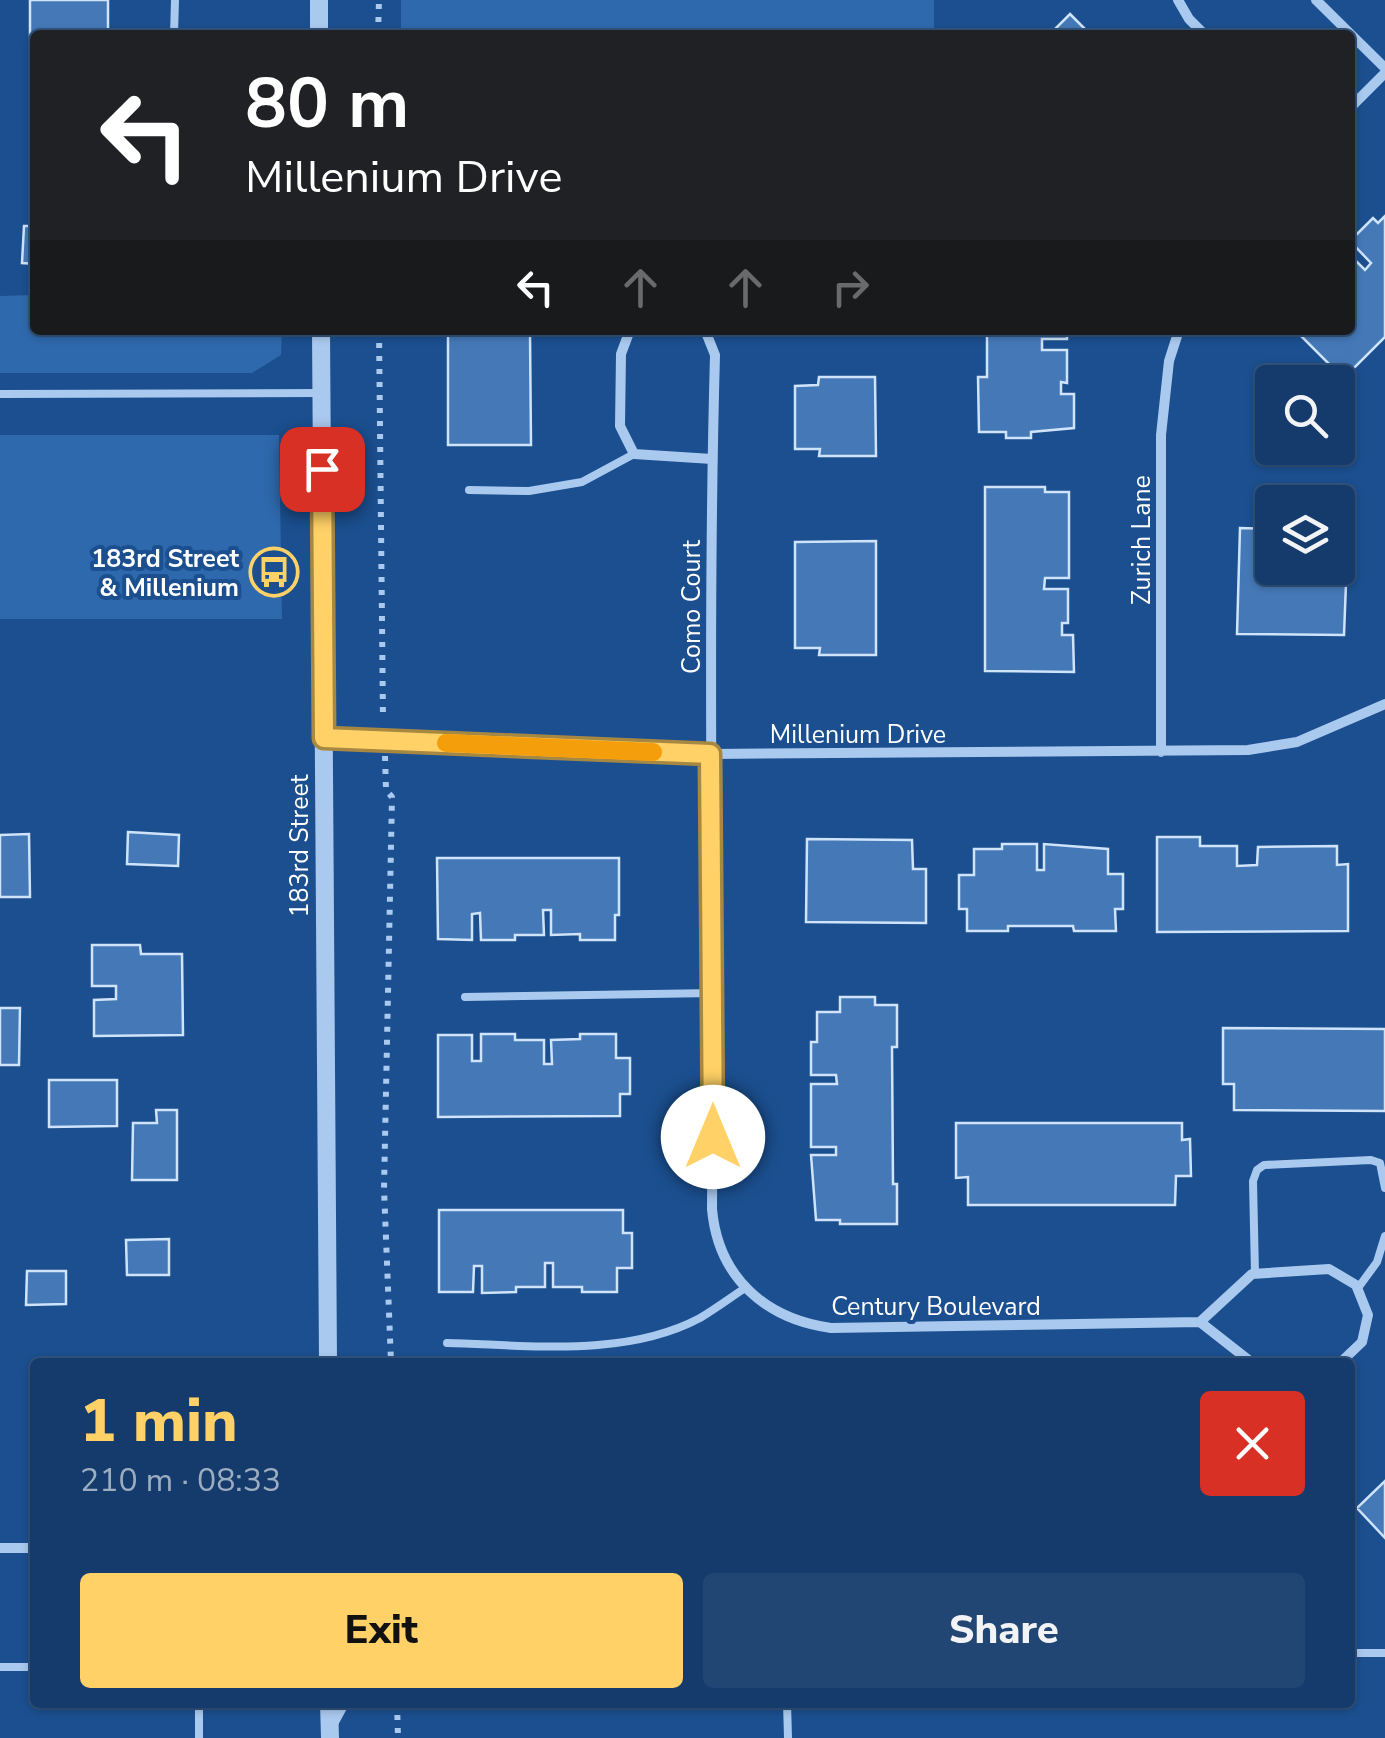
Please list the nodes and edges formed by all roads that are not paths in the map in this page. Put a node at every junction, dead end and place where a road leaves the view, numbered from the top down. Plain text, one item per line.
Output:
1 (175, 0) edge
2 (320, 0) edge
3 (1178, 0) edge
4 (1316, 0) edge
5 (174, 30) edge
6 (320, 30) edge
7 (1200, 30) edge
8 (1345, 30) edge
9 (1355, 40) edge
10 (1385, 71) edge
11 (1355, 103) edge
12 (321, 335) edge
13 (628, 335) edge
14 (706, 335) edge
15 (1177, 335) edge
16 (321, 392) junction
17 (0, 394) edge
18 (634, 454) junction
19 (712, 460) junction
20 (469, 490) dead end
21 (1385, 704) edge
22 (324, 738) junction
23 (1161, 752) junction
24 (710, 754) junction
25 (714, 993) junction
26 (466, 998) dead end
27 (1385, 1188) edge
28 (1385, 1236) edge
29 (1254, 1274) junction
30 (745, 1288) junction
31 (1358, 1288) junction
32 (1200, 1322) junction
33 (447, 1343) dead end
34 (328, 1358) edge
35 (1246, 1358) edge
36 (1345, 1358) edge
37 (0, 1548) edge
38 (30, 1548) edge
39 (1385, 1652) edge
40 (1355, 1653) edge
41 (0, 1667) edge
42 (30, 1667) edge
43 (199, 1708) edge
44 (330, 1708) edge
45 (343, 1708) edge
46 (788, 1708) edge
47 (330, 1735) edge
48 (199, 1738) edge
49 (788, 1738) edge

1 - 5 lane
2 - 6 street
3 - 7 street
4 - 8 street
9 - 10 street
10 - 11 street
12 - 16 street, 183rd Street
13 - 18 street
14 - 19 street, Como Court
15 - 23 street, Zurich Lane
16 - 17 lane
16 - 22 street, 183rd Street
18 - 19 street
18 - 20 lane
19 - 24 street, Como Court
21 - 23 street, Millenium Drive
22 - 24 street, Millenium Drive
22 - 34 street, 183rd Street
23 - 24 street, Millenium Drive
24 - 25 street, Century Boulevard
25 - 26 lane
25 - 30 street, Century Boulevard
27 - 29 lane
28 - 31 lane
29 - 31 street
29 - 32 street
30 - 32 street, Century Boulevard
30 - 33 lane
31 - 36 street
32 - 35 street
37 - 38 street
39 - 40 lane
41 - 42 lane
43 - 48 lane
44 - 47 street
45 - 47 lane
46 - 49 lane

